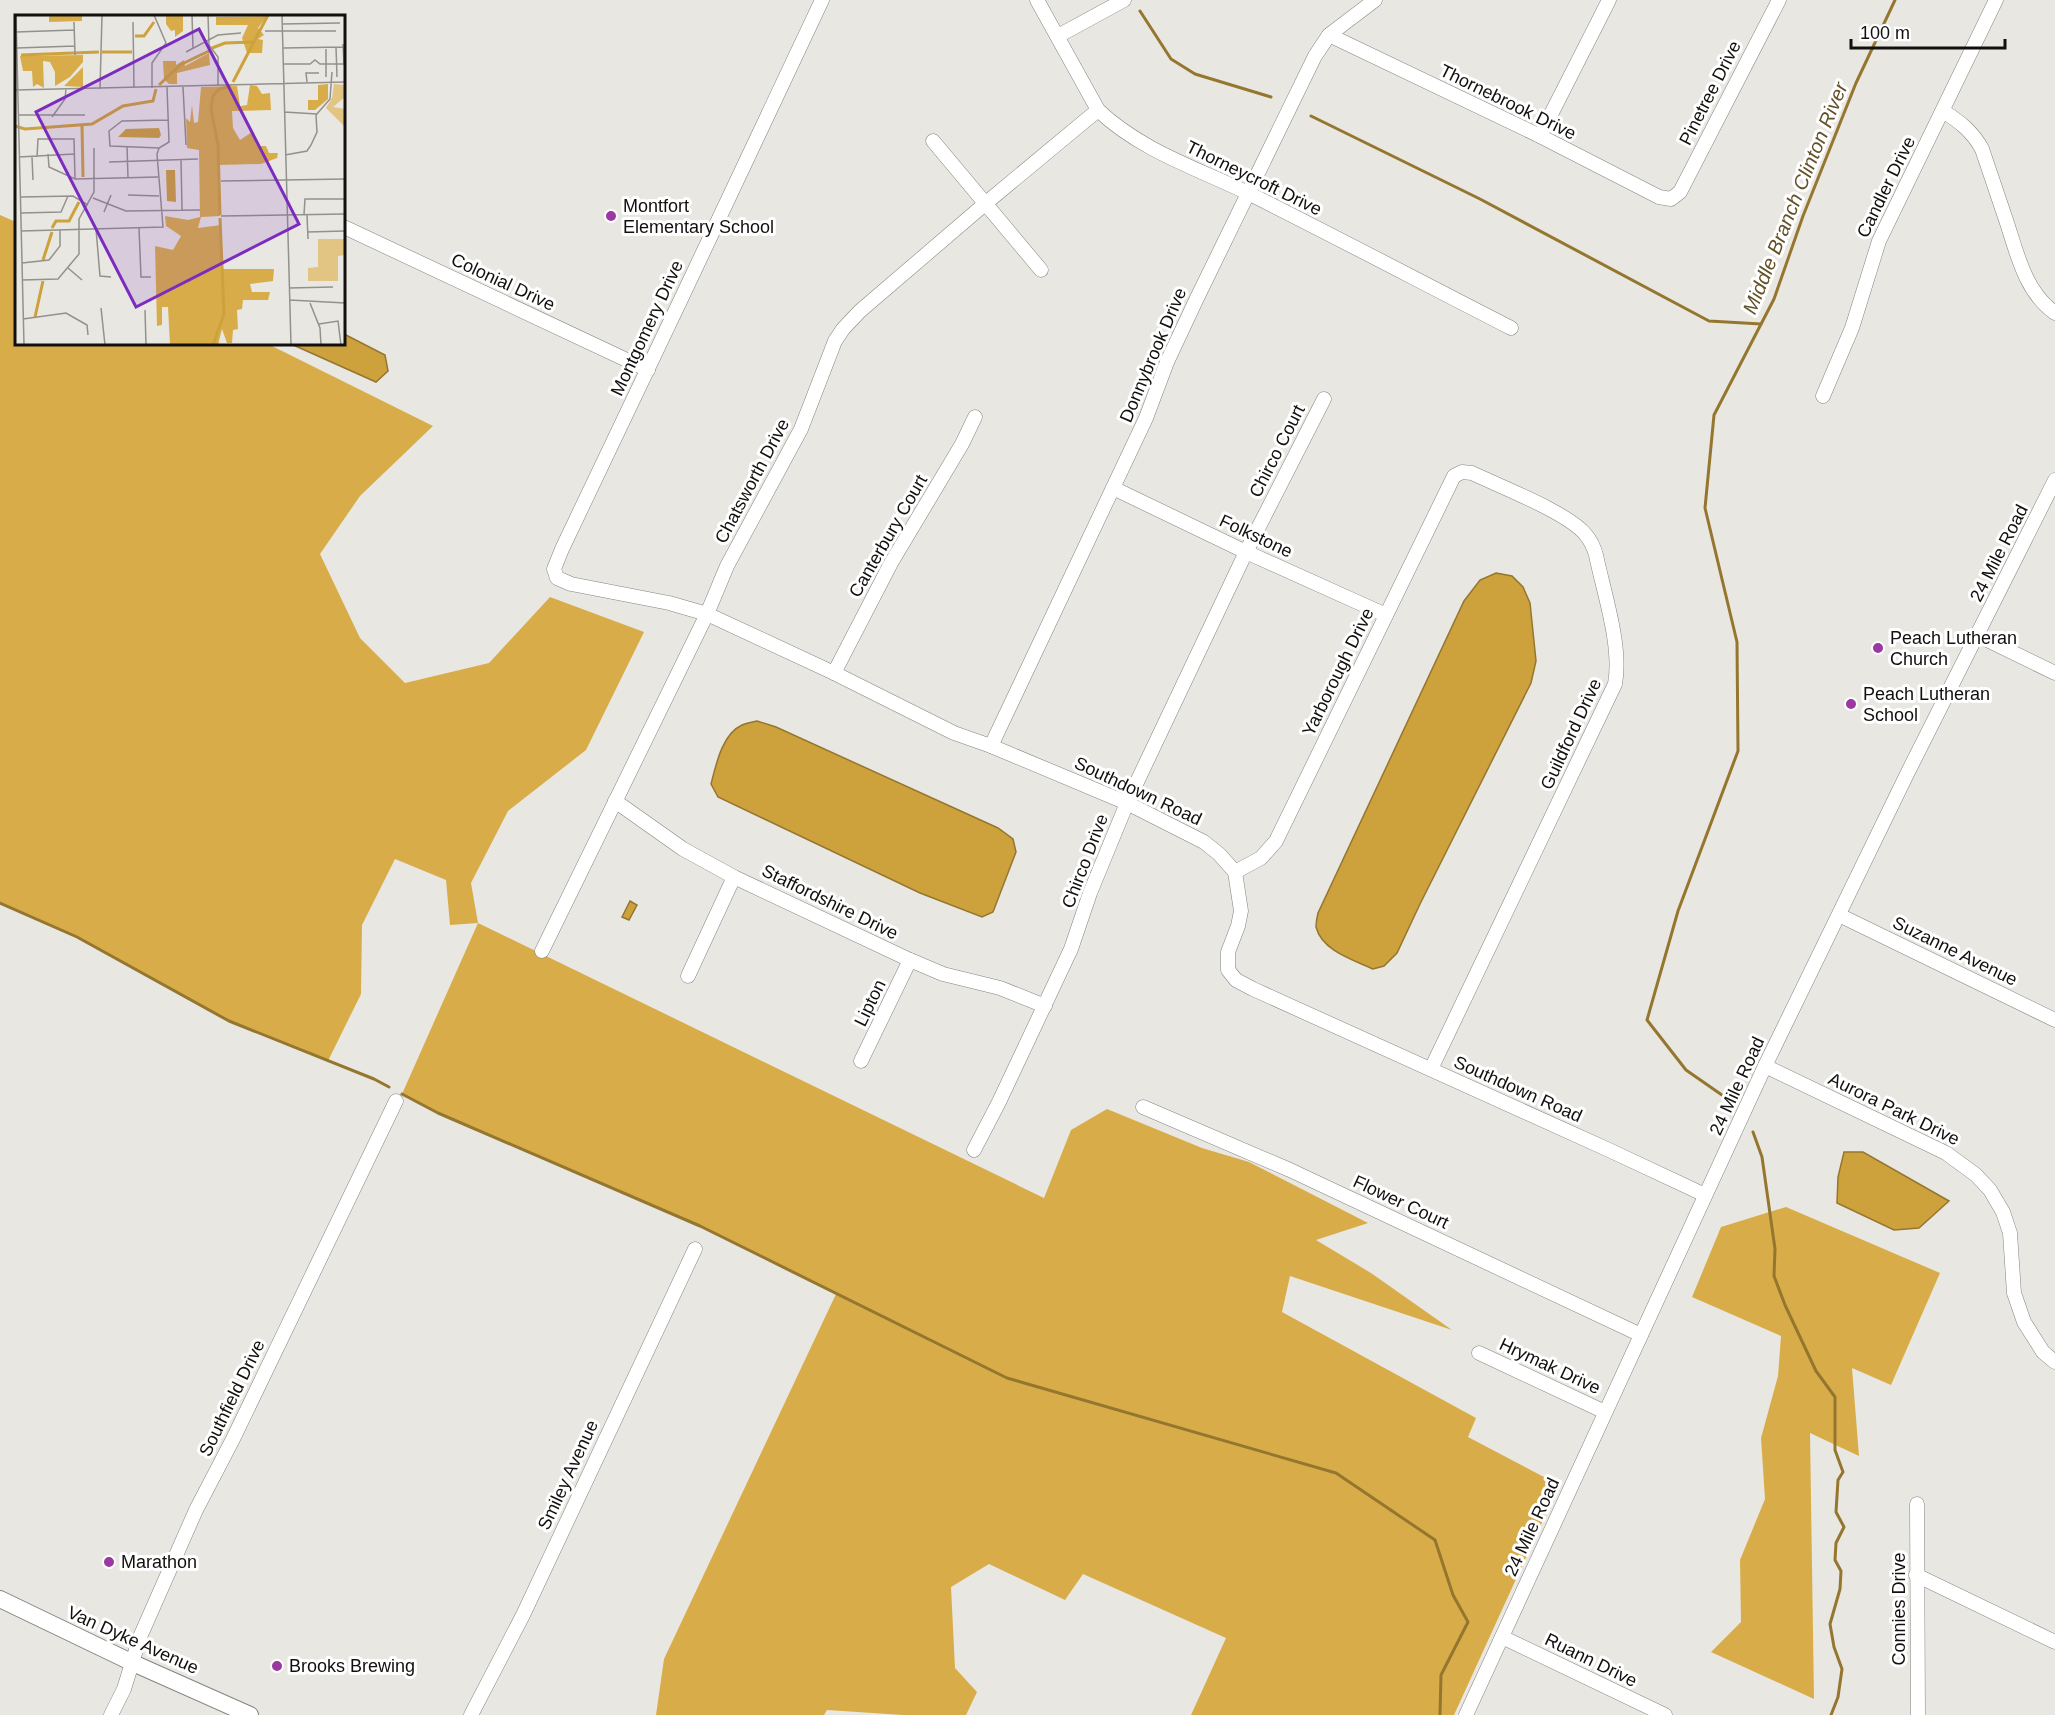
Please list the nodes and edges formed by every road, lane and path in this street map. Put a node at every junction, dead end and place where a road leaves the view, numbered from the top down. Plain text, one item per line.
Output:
1 (1037, 0) edge
2 (1124, 0) edge
3 (1375, 0) edge
4 (1609, 0) edge
5 (1779, 0) edge
6 (1996, 0) edge
7 (817, 2) edge
8 (1329, 35) junction
9 (1058, 36) junction
10 (1098, 110) junction
11 (1943, 111) junction
12 (1540, 136) junction
13 (933, 141) dead end
14 (1247, 193) junction
15 (1671, 199) joint
16 (986, 202) junction
17 (345, 227) edge
18 (1041, 270) dead end
19 (2055, 313) edge
20 (1511, 328) dead end
21 (648, 370) junction
22 (1823, 396) dead end
23 (1323, 399) dead end
24 (975, 417) dead end
25 (1458, 472) joint
26 (2055, 480) edge
27 (1113, 488) junction
28 (1245, 552) junction
29 (554, 574) joint
30 (707, 614) junction
31 (1386, 615) junction
32 (1977, 635) junction
33 (834, 673) junction
34 (2055, 673) edge
35 (992, 746) junction
36 (615, 801) junction
37 (1127, 803) junction
38 (1235, 872) junction
39 (734, 877) junction
40 (1839, 915) junction
41 (542, 951) dead end
42 (910, 960) junction
43 (688, 976) dead end
44 (1045, 1006) junction
45 (2055, 1020) edge
46 (861, 1061) dead end
47 (1765, 1066) junction
48 (1431, 1069) junction
49 (396, 1101) dead end
50 (1143, 1107) dead end
51 (974, 1150) dead end
52 (1705, 1196) junction
53 (695, 1249) dead end
54 (1641, 1335) junction
55 (1479, 1353) dead end
56 (2055, 1362) edge
57 (1605, 1412) junction
58 (1917, 1504) dead end
59 (1916, 1575) junction
60 (0, 1599) edge
61 (1502, 1637) junction
62 (2055, 1642) edge
63 (134, 1663) junction
64 (111, 1715) edge
65 (250, 1715) edge
66 (471, 1715) edge
67 (1466, 1715) edge
68 (1665, 1715) edge
69 (1918, 1715) edge

1 - 9 street, Thorneycroft Drive
2 - 9 street
3 - 8 street, Donnybrook Drive
4 - 12 street
5 - 15 street, Pinetree Drive
6 - 11 street, Candler Drive
7 - 21 street, Montgomery Drive
8 - 12 street, Thornebrook Drive
8 - 14 street, Donnybrook Drive
9 - 10 street, Thorneycroft Drive
10 - 14 street, Thorneycroft Drive
10 - 16 street, Chatsworth Drive
11 - 19 street
11 - 22 street, Candler Drive
12 - 15 street, Thornebrook Drive
13 - 16 street
14 - 20 street, Thorneycroft Drive
14 - 27 street, Donnybrook Drive
16 - 18 street
16 - 30 street, Chatsworth Drive
17 - 21 street, Colonial Drive
21 - 29 street, Montgomery Drive
23 - 28 street, Chirco Court
24 - 33 street, Canterbury Court
25 - 31 street, Yarborough Drive
25 - 48 street, Guildford Drive
26 - 32 street, 24 Mile Road
27 - 28 street, Folkstone
27 - 35 street, Donnybrook Drive
28 - 31 street, Folkstone
28 - 37 street, Chirco Drive
29 - 30 street, Southdown Road
30 - 33 street, Southdown Road
30 - 36 street, Chatsworth Drive
31 - 38 street, Yarborough Drive
32 - 34 street
32 - 40 street, 24 Mile Road
33 - 35 street, Southdown Road
35 - 37 street, Southdown Road
36 - 39 street, Staffordshire Drive
36 - 41 street, Chatsworth Drive
37 - 38 street, Southdown Road
37 - 44 street, Chirco Drive
38 - 48 street, Southdown Road
39 - 42 street, Staffordshire Drive
39 - 43 street
40 - 45 street, Suzanne Avenue
40 - 47 street, 24 Mile Road
42 - 44 street, Staffordshire Drive
42 - 46 street, Lipton
44 - 51 street, Chirco Drive
47 - 52 street, 24 Mile Road
47 - 56 street, Aurora Park Drive
48 - 52 street, Southdown Road
49 - 63 street, Southfield Drive
50 - 54 street, Flower Court
52 - 54 street, 24 Mile Road
53 - 66 street, Smiley Avenue
54 - 57 street, 24 Mile Road
55 - 57 street, Hrymak Drive
57 - 61 street, 24 Mile Road
58 - 59 street, Connies Drive
59 - 62 street
59 - 69 street, Connies Drive
60 - 63 main road, Van Dyke Avenue
61 - 67 street, 24 Mile Road
61 - 68 street, Ruann Drive
63 - 64 street, Southfield Drive
63 - 65 main road, Van Dyke Avenue

